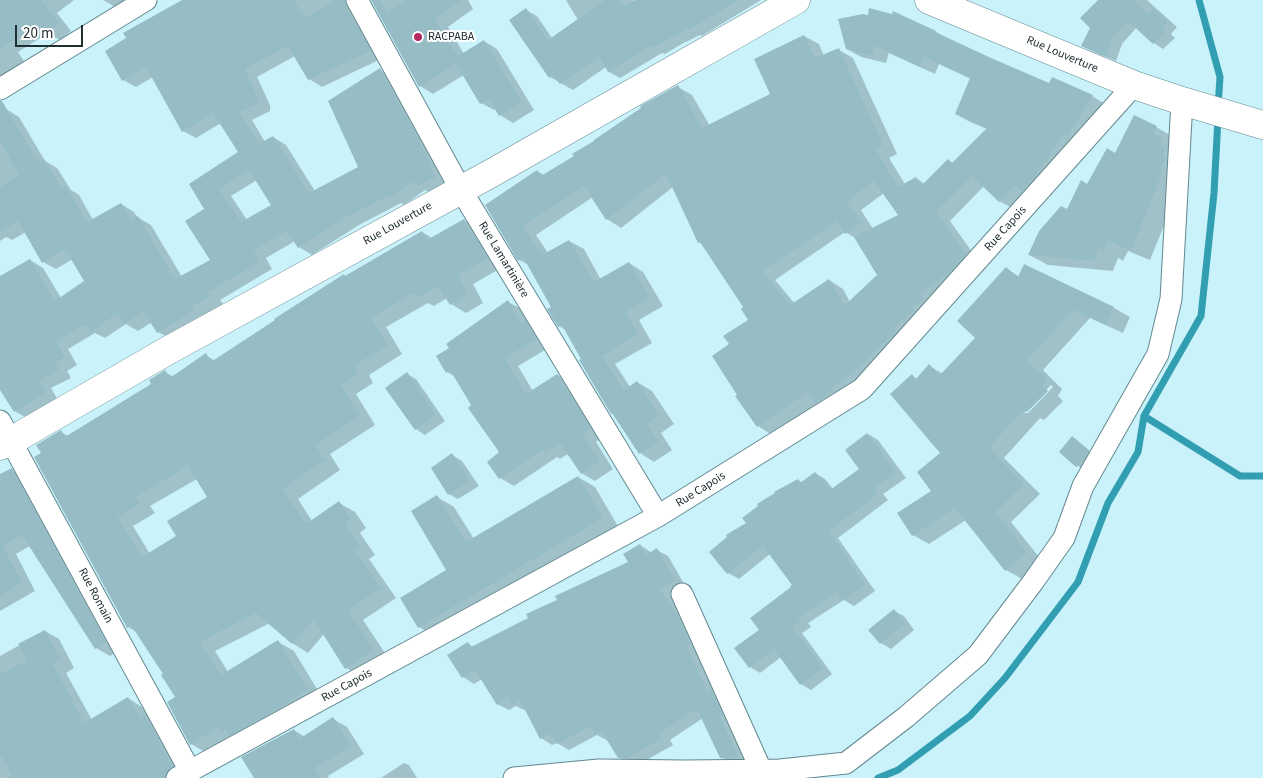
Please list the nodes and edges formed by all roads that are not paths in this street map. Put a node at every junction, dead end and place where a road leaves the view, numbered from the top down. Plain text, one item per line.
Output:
1 (146, 0) edge
2 (356, 0) edge
3 (796, 0) edge
4 (929, 0) edge
5 (1134, 85) junction
6 (0, 89) edge
7 (1190, 103) junction
8 (1251, 121) edge
9 (460, 190) junction
10 (4, 436) edge
11 (658, 516) junction
12 (682, 594) dead end
13 (760, 770) junction
14 (184, 775) edge
15 (514, 778) edge

1 - 6 street
2 - 9 street, Rue Lamartinière
3 - 9 main road, Rue Louverture
4 - 5 main road, Rue Louverture
5 - 7 main road, Rue Louverture
5 - 11 street, Rue Capois
7 - 8 main road, Rue Louverture
7 - 13 street
9 - 10 main road, Rue Louverture
9 - 11 street, Rue Lamartinière
10 - 14 street, Rue Romain
11 - 14 street, Rue Capois
12 - 13 street
13 - 15 street

